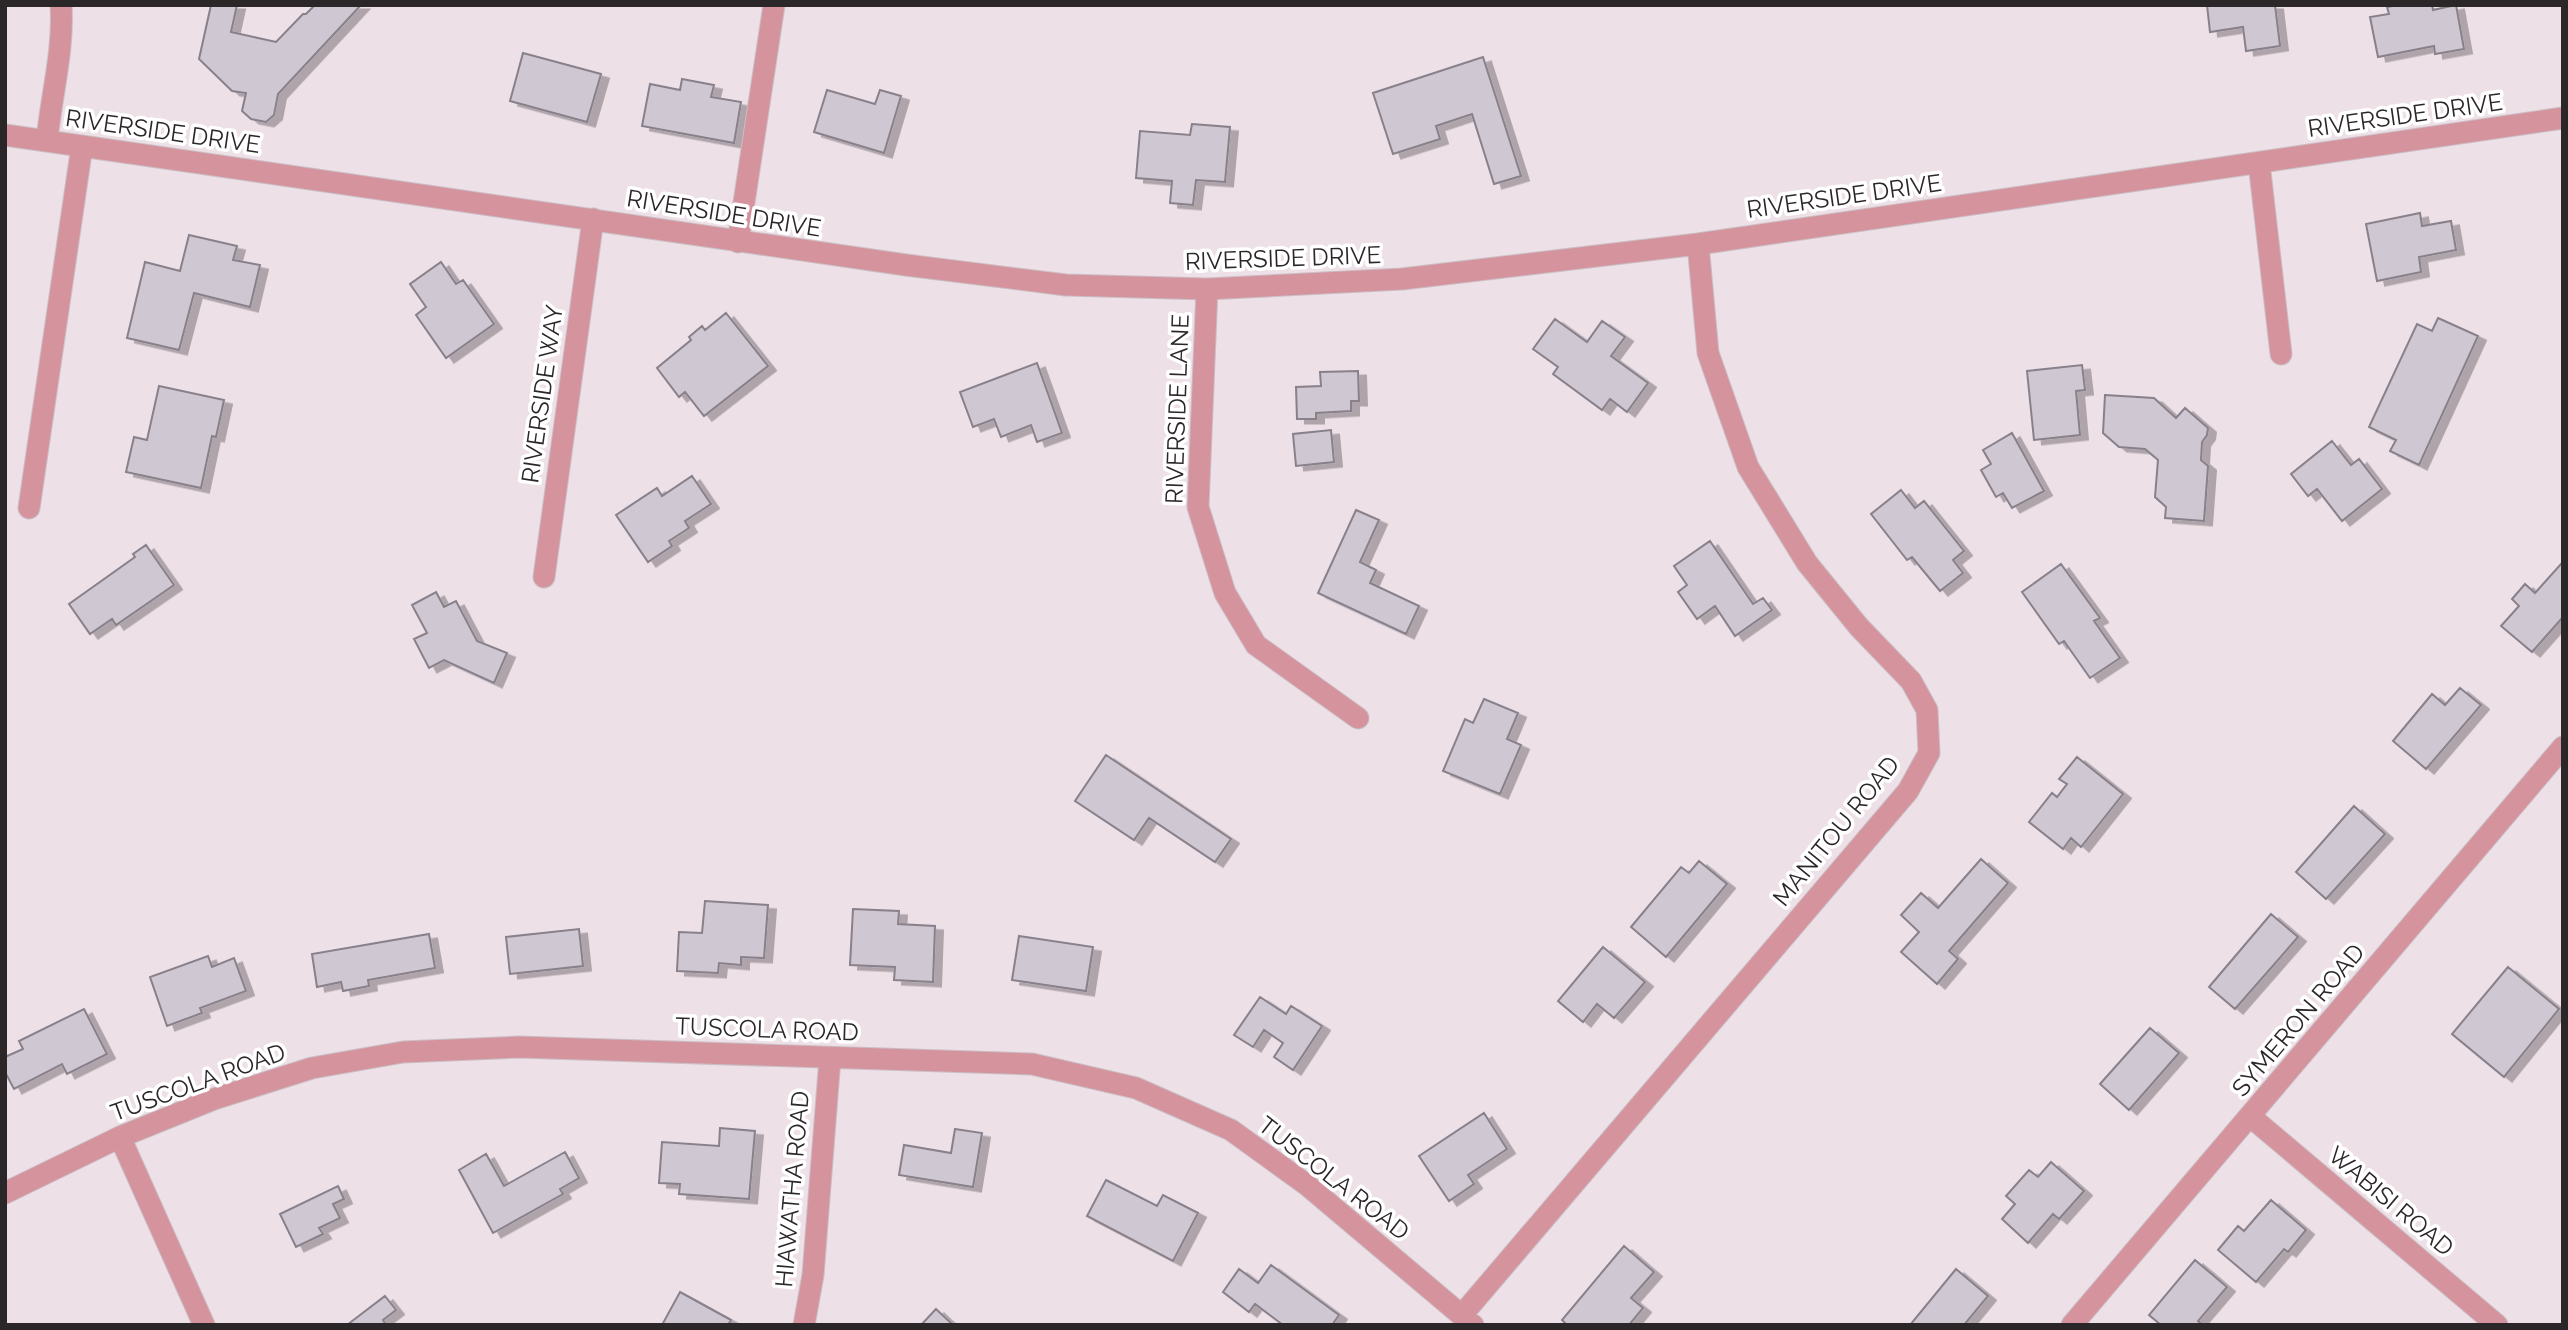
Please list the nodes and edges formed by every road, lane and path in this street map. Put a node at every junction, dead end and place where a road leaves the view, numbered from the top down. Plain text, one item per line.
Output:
1 (61, 5) edge
2 (774, 5) edge
3 (2563, 118) edge
4 (5, 135) edge
5 (47, 141) junction
6 (82, 146) junction
7 (2259, 163) junction
8 (593, 219) junction
9 (738, 242) junction
10 (1698, 243) junction
11 (1207, 289) junction
12 (2281, 354) dead end
13 (29, 508) dead end
14 (544, 577) dead end
15 (1358, 718) dead end
16 (2563, 747) edge
17 (830, 1058) junction
18 (2250, 1117) junction
19 (120, 1137) junction
20 (5, 1193) edge
21 (1467, 1320) edge
22 (204, 1325) edge
23 (804, 1325) edge
24 (2072, 1325) edge
25 (2497, 1325) edge

1 - 5 street
2 - 9 street
3 - 7 street, RIVERSIDE DRIVE
4 - 5 street, RIVERSIDE DRIVE
5 - 6 street, RIVERSIDE DRIVE
6 - 8 street, RIVERSIDE DRIVE
6 - 13 street
7 - 10 street, RIVERSIDE DRIVE
7 - 12 street
8 - 9 street, RIVERSIDE DRIVE
8 - 14 street, RIVERSIDE WAY
9 - 11 street, RIVERSIDE DRIVE
10 - 11 street, RIVERSIDE DRIVE
10 - 21 street, MANITOU ROAD
11 - 15 street, RIVERSIDE LANE
16 - 18 street, SYMERON ROAD
17 - 19 street, TUSCOLA ROAD
17 - 21 street, TUSCOLA ROAD
17 - 23 street, HIAWATHA ROAD
18 - 24 street, SYMERON ROAD
18 - 25 street, WABISI ROAD
19 - 20 street, TUSCOLA ROAD
19 - 22 street

